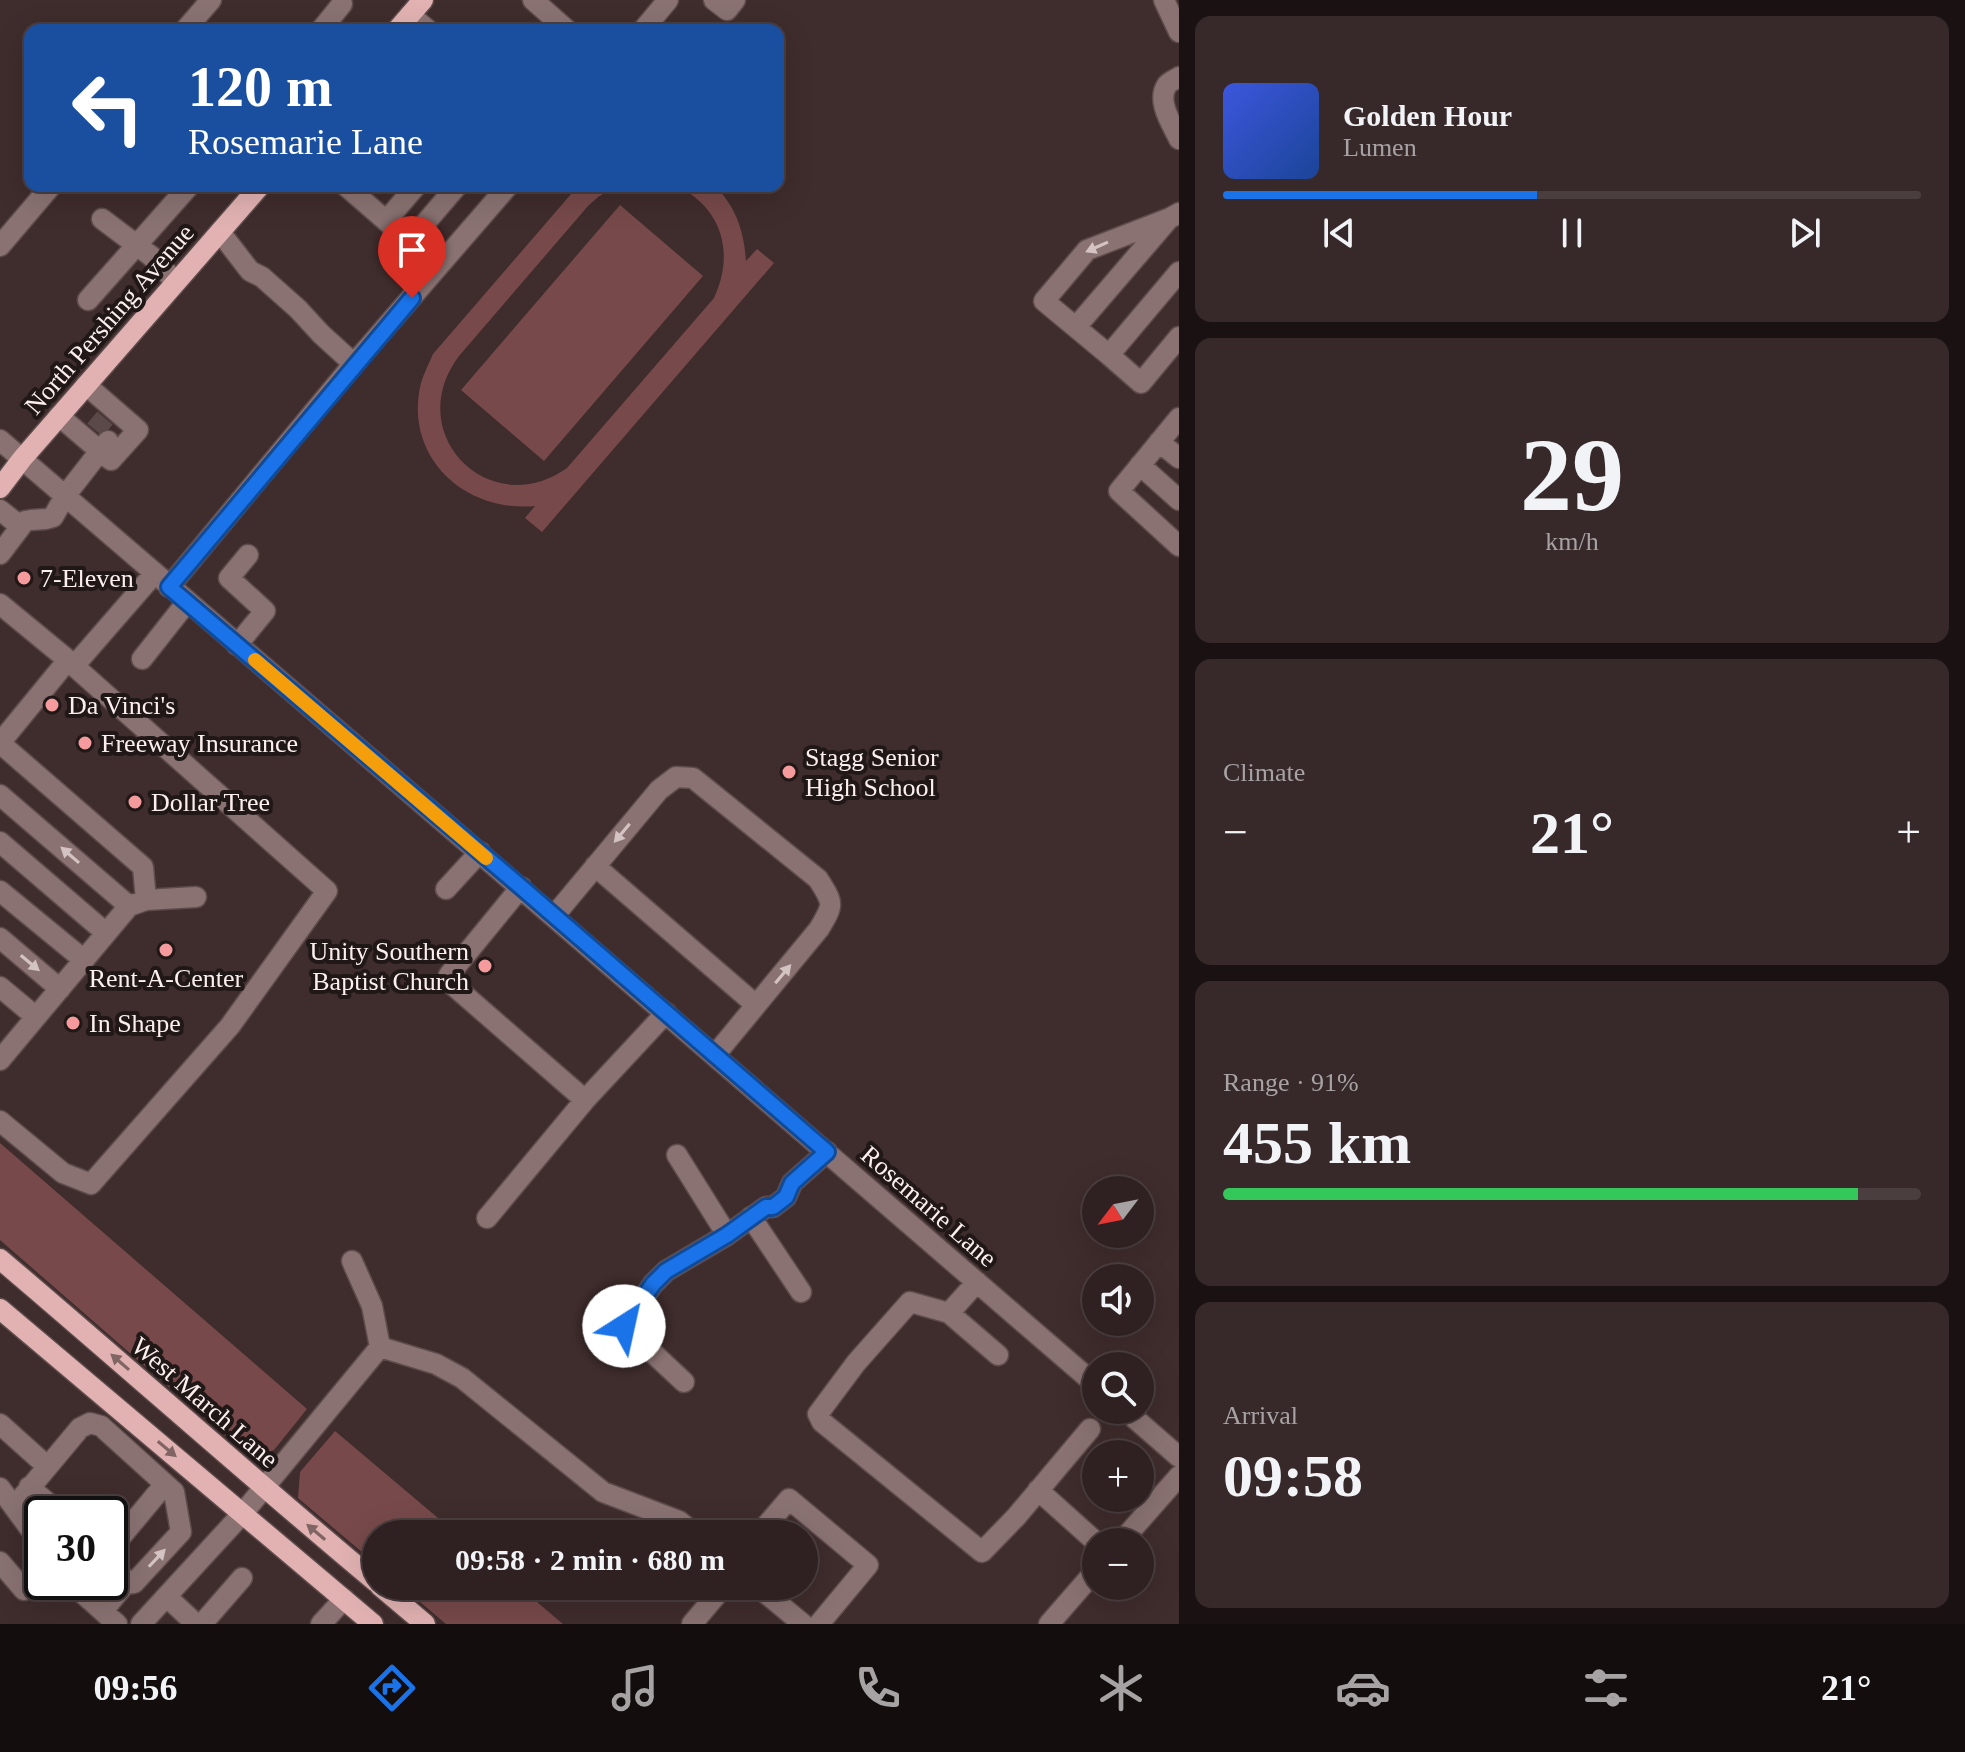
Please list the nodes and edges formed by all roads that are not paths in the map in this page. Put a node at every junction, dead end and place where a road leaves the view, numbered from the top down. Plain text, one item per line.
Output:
1 (211, 0) edge
2 (533, 0) edge
3 (668, 0) edge
4 (1164, 0) edge
5 (342, 4) dead end
6 (190, 24) edge
7 (326, 24) edge
8 (560, 24) edge
9 (648, 24) edge
10 (1179, 32) edge
11 (1179, 77) edge
12 (1179, 139) edge
13 (46, 192) edge
14 (184, 192) edge
15 (255, 192) edge
16 (353, 192) edge
17 (411, 192) edge
18 (452, 192) edge
19 (503, 192) edge
20 (1174, 215) edge
21 (102, 219) dead end
22 (386, 221) junction
23 (220, 232) junction
24 (0, 246) edge
25 (138, 246) junction
26 (1179, 272) edge
27 (176, 282) junction
28 (88, 300) dead end
29 (1076, 327) junction
30 (1179, 337) edge
31 (1109, 355) junction
32 (354, 364) junction
33 (86, 385) junction
34 (59, 416) junction
35 (1179, 418) edge
36 (106, 430) junction
37 (0, 440) edge
38 (1159, 442) junction
39 (1179, 458) edge
40 (22, 459) junction
41 (1140, 465) junction
42 (0, 488) edge
43 (65, 496) junction
44 (1179, 500) edge
45 (0, 510) edge
46 (20, 526) junction
47 (1179, 546) edge
48 (0, 554) edge
49 (248, 555) dead end
50 (161, 580) junction
51 (187, 602) junction
52 (0, 604) edge
53 (237, 645) junction
54 (142, 659) dead end
55 (71, 663) junction
56 (0, 743) edge
57 (0, 795) edge
58 (0, 842) edge
59 (480, 852) junction
60 (595, 866) junction
61 (521, 887) junction
62 (446, 889) dead end
63 (0, 891) edge
64 (196, 897) dead end
65 (138, 903) junction
66 (554, 916) junction
67 (106, 933) junction
68 (0, 938) edge
69 (84, 960) junction
70 (0, 987) edge
71 (60, 989) junction
72 (756, 1005) junction
73 (666, 1013) junction
74 (36, 1017) junction
75 (0, 1026) edge
76 (16, 1041) junction
77 (715, 1055) junction
78 (0, 1060) edge
79 (585, 1100) junction
80 (0, 1121) edge
81 (827, 1152) junction
82 (677, 1155) dead end
83 (758, 1212) junction
84 (487, 1218) dead end
85 (727, 1235) junction
86 (0, 1259) edge
87 (352, 1261) dead end
88 (977, 1282) junction
89 (801, 1292) dead end
90 (0, 1309) edge
91 (949, 1313) junction
92 (380, 1347) junction
93 (998, 1355) dead end
94 (1082, 1373) edge
95 (684, 1382) dead end
96 (0, 1424) edge
97 (1141, 1424) edge
98 (1090, 1429) dead end
99 (1179, 1457) edge
100 (39, 1459) dead end
101 (1179, 1476) edge
102 (29, 1487) junction
103 (0, 1488) edge
104 (162, 1488) junction
105 (264, 1488) junction
106 (1038, 1490) junction
107 (40, 1496) edge
108 (14, 1507) junction
109 (243, 1513) junction
110 (670, 1520) edge
111 (771, 1520) edge
112 (814, 1520) edge
113 (24, 1521) edge
114 (818, 1523) edge
115 (1133, 1528) edge
116 (128, 1529) edge
117 (1082, 1529) edge
118 (0, 1562) edge
119 (362, 1571) edge
120 (242, 1578) dead end
121 (130, 1583) joint
122 (1082, 1586) edge
123 (24, 1590) edge
124 (167, 1597) junction
125 (344, 1599) junction
126 (90, 1600) edge
127 (397, 1600) edge
128 (712, 1600) edge
129 (773, 1600) edge
130 (110, 1618) edge
131 (798, 1622) edge
132 (141, 1624) edge
133 (196, 1624) edge
134 (202, 1624) edge
135 (321, 1624) edge
136 (373, 1624) edge
137 (425, 1624) edge
138 (692, 1624) edge
139 (819, 1624) edge
140 (1049, 1624) edge

1 - 6 street
2 - 8 street
3 - 9 street
4 - 10 street
5 - 7 street
11 - 12 street
13 - 24 street
14 - 25 street
15 - 23 main road, North Pershing Avenue
16 - 22 street
17 - 22 street
18 - 22 street
19 - 32 street
20 - 29 street
20 -> 29 street
21 - 25 street
23 - 27 main road, North Pershing Avenue
23 - 32 street
25 - 27 street
25 - 28 street
26 - 31 street
27 - 33 main road, North Pershing Avenue
29 - 31 street
30 - 31 street
32 - 50 street
33 - 34 main road, North Pershing Avenue
33 - 36 street
34 - 36 street
34 - 40 main road, North Pershing Avenue
35 - 38 street
36 - 43 street
37 - 40 street, Rosemarie Lane
38 - 39 street
38 - 41 street
40 - 42 main road, North Pershing Avenue
40 - 43 street, Rosemarie Lane
41 - 44 street
41 - 47 street
43 - 46 street
43 - 50 street, Rosemarie Lane
45 - 46 street
46 - 48 street
49 - 53 street
50 - 51 street, Rosemarie Lane
50 - 55 street
51 - 53 street, Rosemarie Lane
51 - 54 street
52 - 55 street
53 - 59 street, Rosemarie Lane
55 - 56 street
55 - 80 street
56 - 65 street
65 -> 57 street
58 - 67 street
59 - 61 street, Rosemarie Lane
59 - 62 street
60 - 66 street
60 - 72 street
72 -> 60 street
61 - 66 street, Rosemarie Lane
61 - 79 street
63 - 69 street
64 - 65 street
65 - 67 street
66 - 73 street, Rosemarie Lane
67 - 69 street
68 -> 71 street
69 - 71 street
70 - 74 street
71 - 74 street
72 - 77 street
73 - 77 street, Rosemarie Lane
73 - 79 street
74 - 76 street
75 - 76 street
76 - 78 street
77 - 81 street, Rosemarie Lane
79 - 84 street
81 - 83 street
81 - 88 street, Rosemarie Lane
82 - 85 street
83 - 85 street
83 - 89 street
85 - 95 street
105 -> 86 main road, West March Lane
87 - 92 street
88 - 91 street
88 - 94 street, Rosemarie Lane
90 -> 109 main road
91 - 93 street
91 - 106 street
92 - 105 street
92 - 110 street
96 - 100 street
97 - 99 street
98 - 106 street
101 - 115 street
102 - 104 street
102 - 107 street
102 - 108 street
103 - 108 street
104 - 116 street
121 -> 104 street
105 - 109 street
119 -> 105 main road, West March Lane
106 - 117 street
108 - 113 street
109 - 124 street
109 - 125 main road
111 - 112 street
114 - 139 street
118 - 123 street
120 - 134 street
121 - 130 street
122 - 140 street
124 - 132 street
124 - 133 street
125 - 135 street
125 - 136 main road
126 - 130 street
127 - 137 main road, West March Lane
128 - 138 street
129 - 131 street

